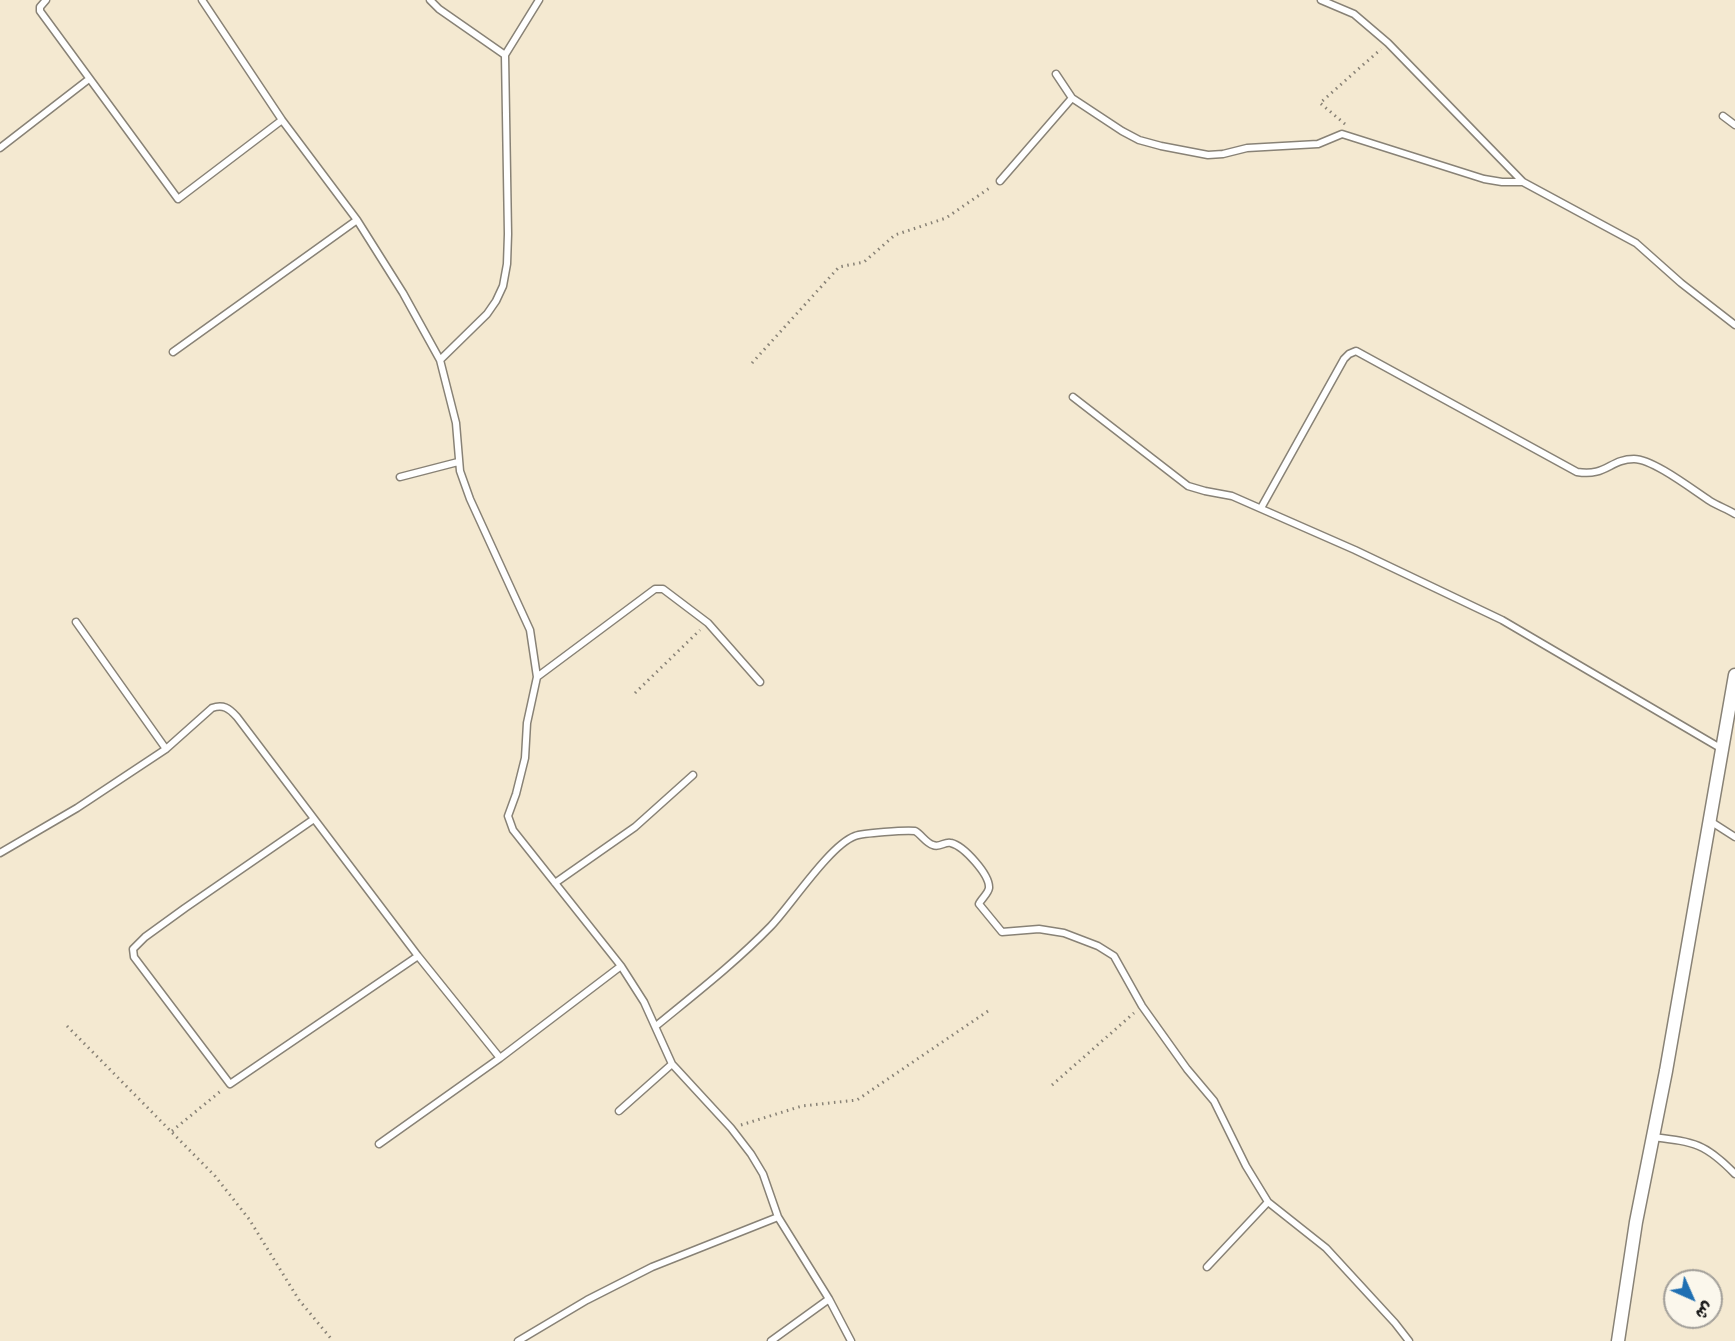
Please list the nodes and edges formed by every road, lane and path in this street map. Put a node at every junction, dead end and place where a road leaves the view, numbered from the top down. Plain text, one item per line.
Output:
1 (46, 0) edge
2 (202, 0) edge
3 (430, 0) edge
4 (539, 0) edge
5 (1321, 0) edge
6 (1388, 43) junction
7 (505, 55) junction
8 (1056, 74) dead end
9 (89, 79) junction
10 (1072, 98) junction
11 (1723, 117) dead end
12 (282, 120) junction
13 (1735, 125) edge
14 (1362, 139) junction
15 (0, 148) edge
16 (1000, 181) joint
17 (1523, 182) junction
18 (357, 220) junction
19 (1735, 325) edge
20 (173, 352) dead end
21 (440, 360) junction
22 (752, 363) dead end
23 (1073, 397) dead end
24 (458, 462) junction
25 (400, 477) dead end
26 (1261, 508) junction
27 (1735, 514) edge
28 (76, 622) dead end
29 (708, 623) junction
30 (1735, 675) edge
31 (537, 677) junction
32 (760, 682) dead end
33 (635, 693) dead end
34 (166, 749) junction
35 (1722, 750) junction
36 (693, 775) dead end
37 (314, 819) junction
38 (1710, 821) junction
39 (1735, 837) edge
40 (0, 853) edge
41 (555, 883) junction
42 (418, 956) junction
43 (621, 966) junction
44 (1142, 1006) junction
45 (988, 1011) dead end
46 (67, 1026) dead end
47 (656, 1026) junction
48 (500, 1058) junction
49 (672, 1064) junction
50 (230, 1084) junction
51 (1052, 1085) dead end
52 (619, 1111) dead end
53 (731, 1128) junction
54 (172, 1131) junction
55 (1653, 1137) junction
56 (379, 1144) dead end
57 (1735, 1174) edge
58 (1268, 1202) junction
59 (778, 1217) junction
60 (1207, 1267) dead end
61 (829, 1299) junction
62 (333, 1341) edge
63 (518, 1341) edge
64 (771, 1341) edge
65 (851, 1341) edge
66 (1409, 1341) edge
67 (1618, 1341) edge

1 - 9 lane
2 - 12 lane
3 - 7 lane
4 - 7 lane
5 - 6 lane
6 - 14 path
6 - 17 lane
7 - 21 lane
8 - 10 lane
9 - 12 lane
9 - 15 lane
10 - 14 lane
10 - 16 lane
11 - 13 lane
12 - 18 lane
14 - 17 lane
16 - 22 path
17 - 19 lane
18 - 20 lane
18 - 21 lane
21 - 24 lane
23 - 26 lane
24 - 25 lane
24 - 31 lane
26 - 27 lane
26 - 35 lane
28 - 34 lane
29 - 31 lane
29 - 32 lane
29 - 33 path
30 - 35 street
31 - 41 lane
34 - 37 lane
34 - 40 lane
35 - 38 street
36 - 41 lane
37 - 42 lane
37 - 50 lane
38 - 39 lane
38 - 55 street
41 - 43 lane
42 - 48 lane
42 - 50 lane
43 - 47 lane
43 - 48 lane
44 - 47 lane
44 - 51 path
44 - 58 lane
45 - 53 path
46 - 54 path
47 - 49 lane
48 - 56 lane
49 - 52 lane
49 - 53 lane
50 - 54 path
53 - 59 lane
54 - 62 path
55 - 57 lane
55 - 67 street
58 - 60 lane
58 - 66 lane
59 - 61 lane
59 - 63 lane
61 - 64 lane
61 - 65 lane

